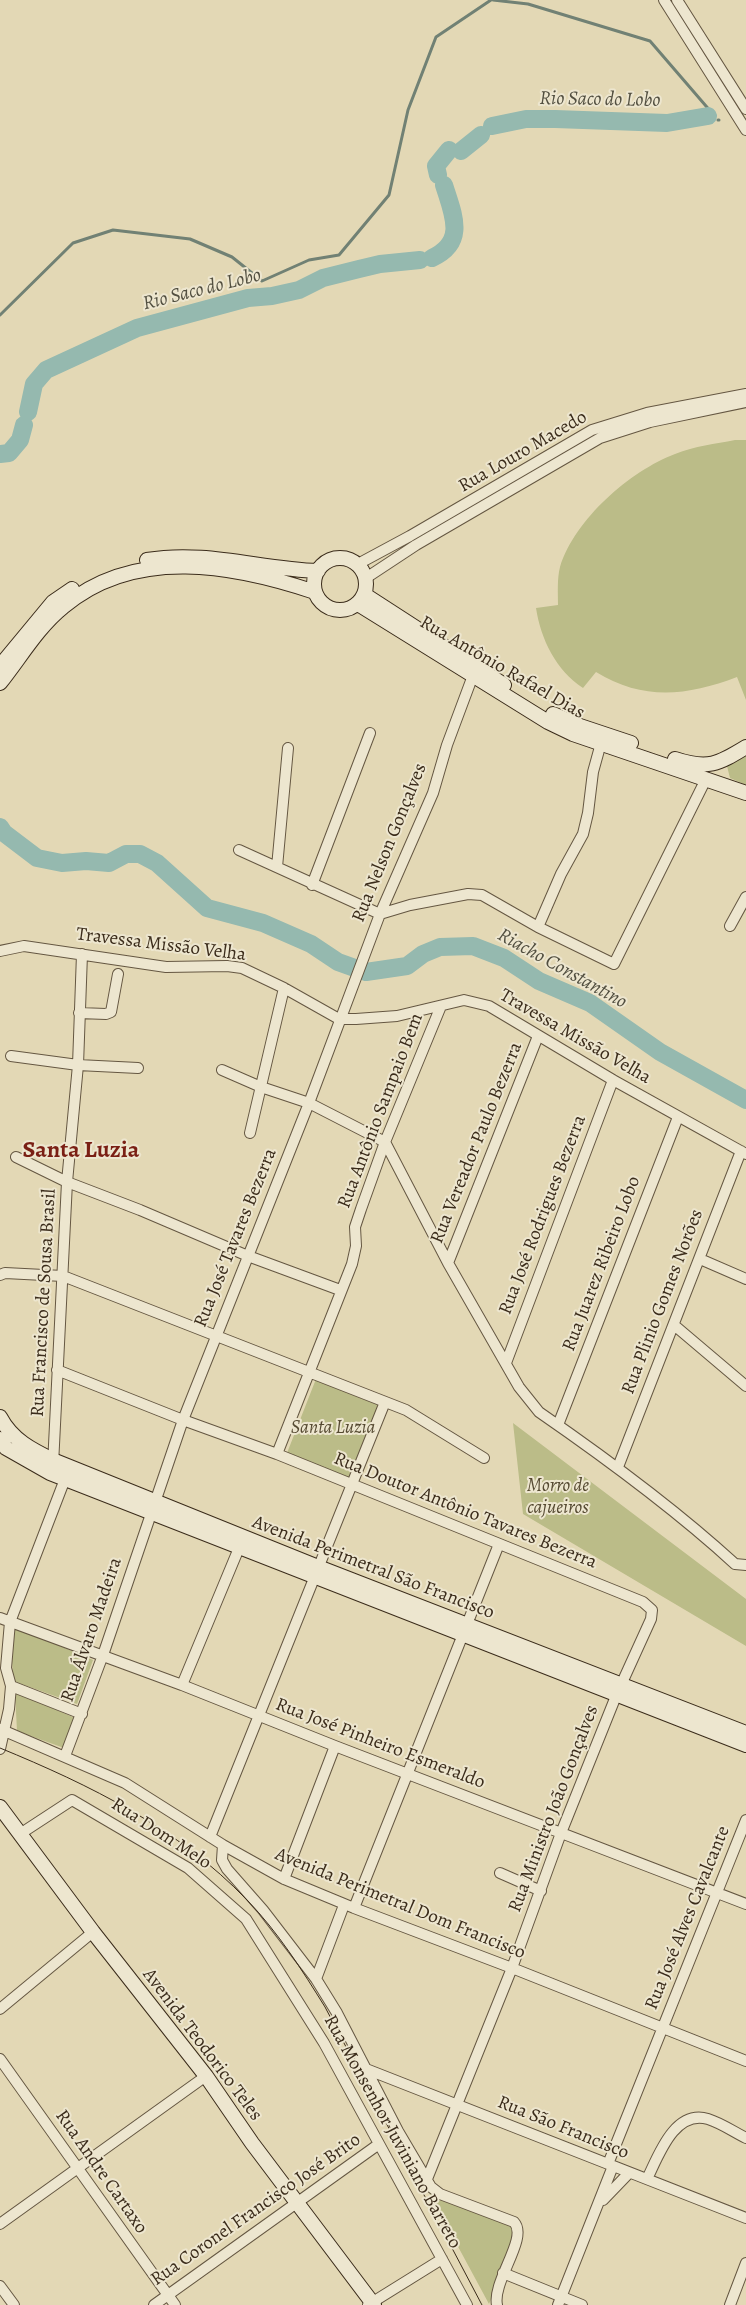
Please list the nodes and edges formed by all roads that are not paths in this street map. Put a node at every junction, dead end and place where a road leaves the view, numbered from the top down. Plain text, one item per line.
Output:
1 (664, 0) edge
2 (677, 0) edge
3 (746, 109) edge
4 (746, 130) edge
5 (746, 394) edge
6 (746, 402) edge
7 (358, 564) junction
8 (318, 571) junction
9 (366, 578) junction
10 (315, 592) junction
11 (361, 599) junction
12 (0, 666) edge
13 (475, 672) junction
14 (0, 683) edge
15 (370, 733) dead end
16 (601, 743) junction
17 (746, 747) edge
18 (288, 748) dead end
19 (631, 748) junction
20 (720, 763) junction
21 (713, 781) junction
22 (746, 793) edge
23 (239, 850) dead end
24 (277, 867) junction
25 (312, 885) junction
26 (746, 897) edge
27 (380, 914) junction
28 (730, 926) dead end
29 (538, 927) junction
30 (0, 951) edge
31 (82, 954) junction
32 (118, 974) dead end
33 (356, 976) joint
34 (284, 988) junction
35 (441, 1006) junction
36 (79, 1013) junction
37 (340, 1018) junction
38 (538, 1036) junction
39 (11, 1056) dead end
40 (78, 1065) junction
41 (138, 1068) dead end
42 (222, 1070) dead end
43 (613, 1080) junction
44 (260, 1087) junction
45 (309, 1103) junction
46 (678, 1117) junction
47 (250, 1133) dead end
48 (385, 1142) junction
49 (744, 1152) edge
50 (16, 1158) dead end
51 (67, 1182) junction
52 (248, 1256) junction
53 (700, 1259) junction
54 (448, 1263) junction
55 (0, 1276) edge
56 (63, 1276) junction
57 (746, 1279) edge
58 (340, 1290) junction
59 (674, 1325) junction
60 (216, 1336) junction
61 (506, 1363) junction
62 (57, 1370) junction
63 (309, 1371) junction
64 (746, 1386) edge
65 (385, 1402) junction
66 (0, 1417) edge
67 (183, 1420) junction
68 (558, 1425) junction
69 (2, 1446) edge
70 (277, 1454) junction
71 (484, 1458) dead end
72 (52, 1467) junction
73 (618, 1467) junction
74 (65, 1479) junction
75 (353, 1485) junction
76 (153, 1507) junction
77 (498, 1544) junction
78 (238, 1548) junction
79 (746, 1565) edge
80 (315, 1572) junction
81 (0, 1618) edge
82 (651, 1619) joint
83 (10, 1622) junction
84 (465, 1630) junction
85 (0, 1651) edge
86 (103, 1655) junction
87 (6, 1668) junction
88 (182, 1685) junction
89 (11, 1686) junction
90 (619, 1691) junction
91 (82, 1714) junction
92 (258, 1716) junction
93 (3, 1729) edge
94 (746, 1733) edge
95 (746, 1745) edge
96 (335, 1746) junction
97 (0, 1749) edge
98 (65, 1756) junction
99 (406, 1774) junction
100 (0, 1807) edge
101 (746, 1820) edge
102 (561, 1833) junction
103 (20, 1834) junction
104 (210, 1837) junction
105 (223, 1845) junction
106 (500, 1873) dead end
107 (284, 1879) junction
108 (541, 1891) junction
109 (717, 1893) junction
110 (746, 1904) edge
111 (349, 1906) junction
112 (94, 1932) junction
113 (512, 1968) junction
114 (284, 1976) joint
115 (316, 1980) junction
116 (0, 2009) edge
117 (663, 2028) junction
118 (0, 2059) edge
119 (746, 2061) edge
120 (366, 2069) junction
121 (206, 2076) junction
122 (458, 2105) junction
123 (746, 2138) edge
124 (379, 2144) junction
125 (611, 2165) junction
126 (78, 2170) junction
127 (629, 2173) junction
128 (647, 2179) junction
129 (427, 2180) junction
130 (297, 2203) junction
131 (599, 2205) junction
132 (746, 2218) edge
133 (0, 2224) edge
134 (442, 2258) junction
135 (746, 2263) edge
136 (503, 2273) junction
137 (0, 2286) edge
138 (168, 2295) junction
139 (560, 2301) edge
140 (372, 2304) edge
141 (14, 2305) edge
142 (154, 2305) edge
143 (175, 2305) edge
144 (467, 2305) edge
145 (497, 2305) edge
146 (582, 2305) edge
147 (730, 2305) edge

1 - 4 street
2 - 3 street
5 - 7 street, Rua Louro Macedo
6 - 9 street, Rua Louro Macedo
7 - 8 main road
7 - 9 main road
8 - 10 main road
8 - 12 main road
9 - 11 main road
10 - 11 main road
10 - 14 main road
11 - 13 main road, Rua Antônio Rafael Dias
13 - 16 main road, Rua Antônio Rafael Dias
13 - 19 main road, Rua Antônio Rafael Dias
13 - 27 street, Rua Nelson Gonçalves
15 - 25 street
16 - 19 main road, Rua Antônio Rafael Dias
16 - 29 street
17 - 20 main road, Rua Antônio Rafael Dias
18 - 24 street
19 - 20 main road, Rua Antônio Rafael Dias
19 - 21 main road, Rua Antônio Rafael Dias
20 - 21 main road
21 - 22 main road, Rua Antônio Rafael Dias
21 - 29 street
23 - 24 street
24 - 25 street
25 - 27 street
26 - 28 street
27 - 29 street
27 - 33 street, Rua Nelson Gonçalves
30 - 31 street, Travessa Missão Velha
31 - 34 street, Travessa Missão Velha
31 - 36 street, Rua Francisco de Sousa Brasil
32 - 36 street
33 - 37 street, Rua José Tavares Bezerra
34 - 37 street, Travessa Missão Velha
34 - 44 street
35 - 37 street, Travessa Missão Velha
35 - 38 street, Travessa Missão Velha
35 - 48 street, Rua Antônio Sampaio Bem
36 - 40 street, Rua Francisco de Sousa Brasil
37 - 45 street, Rua José Tavares Bezerra
38 - 43 street, Travessa Missão Velha
38 - 54 street, Rua Vereador Paulo Bezerra
39 - 40 street
40 - 41 street
40 - 51 street, Rua Francisco de Sousa Brasil
42 - 44 street
43 - 46 street, Travessa Missão Velha
43 - 61 street, Rua José Rodrigues Bezerra
44 - 45 street
44 - 47 street
45 - 48 street
45 - 52 street, Rua José Tavares Bezerra
46 - 49 street, Travessa Missão Velha
46 - 68 street, Rua Juarez Ribeiro Lobo
48 - 54 street
48 - 58 street, Rua Antônio Sampaio Bem
49 - 53 street, Rua Plinio Gomes Norões
50 - 51 street
51 - 52 street
51 - 56 street, Rua Francisco de Sousa Brasil
52 - 58 street
52 - 60 street, Rua José Tavares Bezerra
53 - 57 street
53 - 59 street, Rua Plinio Gomes Norões
54 - 61 street
55 - 56 street
56 - 60 street
56 - 62 street, Rua Francisco de Sousa Brasil
58 - 63 street, Rua Antônio Sampaio Bem
59 - 64 street
59 - 73 street, Rua Plinio Gomes Norões
60 - 63 street
60 - 67 street, Rua José Tavares Bezerra
61 - 68 street
62 - 67 street, Rua Doutor Antônio Tavares Bezerra
62 - 72 street, Rua Francisco de Sousa Brasil
63 - 65 street
63 - 70 street, Rua Antônio Sampaio Bem
65 - 71 street
65 - 75 street
66 - 72 main road, Avenida Perimetral São Francisco
67 - 70 street, Rua Doutor Antônio Tavares Bezerra
67 - 76 street, Rua José Tavares Bezerra
68 - 73 street
69 - 72 main road, Avenida Perimetral São Francisco
70 - 75 street, Rua Doutor Antônio Tavares Bezerra
72 - 74 main road, Avenida Perimetral São Francisco
72 - 76 main road, Avenida Perimetral São Francisco
73 - 79 street
74 - 76 main road, Avenida Perimetral São Francisco
74 - 83 street
75 - 77 street, Rua Doutor Antônio Tavares Bezerra
75 - 80 street
76 - 78 main road, Avenida Perimetral São Francisco
76 - 80 main road, Avenida Perimetral São Francisco
76 - 86 street, Rua Álvaro Madeira
77 - 82 street, Rua Doutor Antônio Tavares Bezerra
77 - 84 street
78 - 80 main road, Avenida Perimetral São Francisco
78 - 88 street
80 - 84 main road, Avenida Perimetral São Francisco
80 - 92 street
81 - 83 street, Rua José Pinheiro Esmeraldo
82 - 90 street, Rua Ministro João Gonçalves
83 - 86 street, Rua José Pinheiro Esmeraldo
83 - 87 street
84 - 90 main road, Avenida Perimetral São Francisco
84 - 99 street
85 - 87 street
86 - 88 street, Rua José Pinheiro Esmeraldo
86 - 91 street, Rua Álvaro Madeira
87 - 89 street
88 - 92 street, Rua José Pinheiro Esmeraldo
89 - 91 street
89 - 93 street
90 - 94 main road, Avenida Perimetral São Francisco
90 - 95 main road, Avenida Perimetral São Francisco
90 - 102 street, Rua Ministro João Gonçalves
91 - 98 street, Rua Álvaro Madeira
92 - 96 street, Rua José Pinheiro Esmeraldo
92 - 104 street
93 - 97 street
93 - 98 street, Avenida Perimetral Dom Francisco
96 - 99 street, Rua José Pinheiro Esmeraldo
96 - 107 street
98 - 104 street, Avenida Perimetral Dom Francisco
99 - 102 street, Rua José Pinheiro Esmeraldo
99 - 111 street
100 - 103 main road, Avenida Teodorico Teles
101 - 109 street, Rua José Alves Cavalcante
102 - 108 street, Rua Ministro João Gonçalves
102 - 109 street, Rua José Pinheiro Esmeraldo
103 - 112 main road, Avenida Teodorico Teles
103 - 114 street, Rua Dom Melo
104 - 105 street, Avenida Perimetral Dom Francisco
105 - 107 street, Avenida Perimetral Dom Francisco
105 - 115 street
106 - 108 street
107 - 111 street, Avenida Perimetral Dom Francisco
108 - 113 street, Rua Ministro João Gonçalves
109 - 110 street, Rua José Pinheiro Esmeraldo
109 - 117 street, Rua José Alves Cavalcante
111 - 113 street, Avenida Perimetral Dom Francisco
111 - 115 street
112 - 116 street
112 - 121 main road, Avenida Teodorico Teles
113 - 117 street, Avenida Perimetral Dom Francisco
113 - 122 street, Rua Ministro João Gonçalves
114 - 124 street, Rua Monsenhor Juviniano Barreto
115 - 120 street
117 - 119 street, Avenida Perimetral Dom Francisco
117 - 125 street, Rua José Alves Cavalcante
118 - 126 street, Rua Andre Cartaxo
120 - 122 street, Rua São Francisco
120 - 129 street
121 - 126 street
121 - 130 main road, Avenida Teodorico Teles
122 - 125 street, Rua São Francisco
122 - 129 street, Rua Ministro João Gonçalves
123 - 128 street
124 - 130 street, Rua Coronel Francisco José Brito
124 - 134 street, Rua Monsenhor Juviniano Barreto
125 - 127 street, Rua São Francisco
125 - 131 street, Rua José Alves Cavalcante
126 - 133 street
126 - 138 street, Rua Andre Cartaxo
127 - 128 street, Rua São Francisco
127 - 131 street
128 - 132 street, Rua São Francisco
129 - 136 street
130 - 138 street, Rua Coronel Francisco José Brito
130 - 140 main road, Avenida Teodorico Teles
131 - 139 street, Rua José Alves Cavalcante
134 - 140 street
134 - 144 street, Rua Monsenhor Juviniano Barreto
135 - 147 street
136 - 139 street
136 - 145 street
137 - 141 street
138 - 142 street, Rua Coronel Francisco José Brito
138 - 143 street, Rua Andre Cartaxo
139 - 146 street

